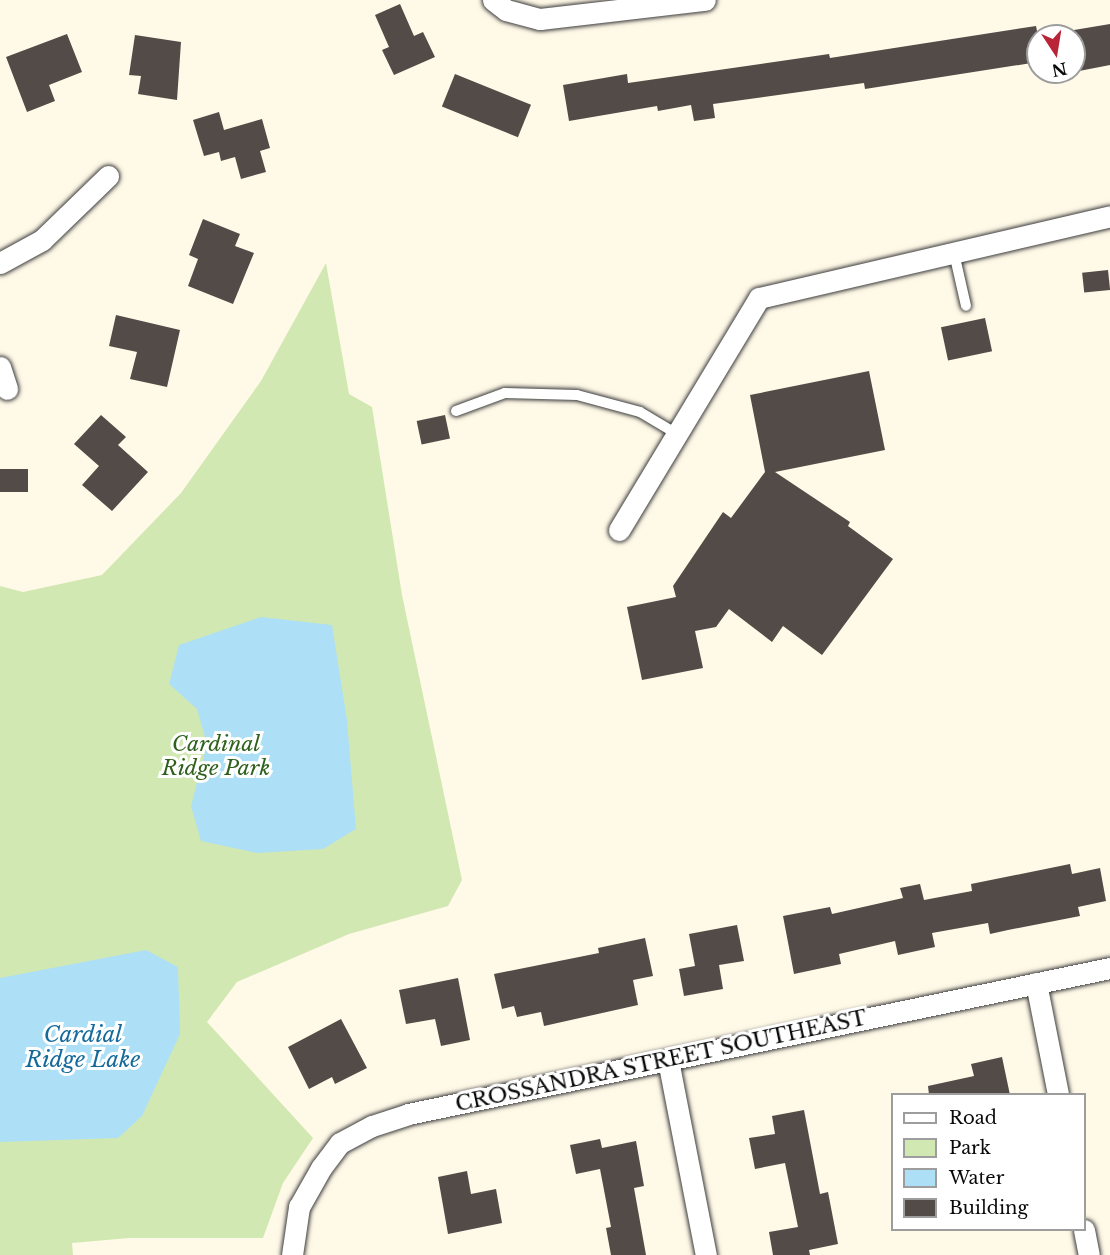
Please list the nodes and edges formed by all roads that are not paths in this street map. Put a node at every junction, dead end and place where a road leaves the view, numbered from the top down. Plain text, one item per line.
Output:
1 (493, 0) edge
2 (705, 0) edge
3 (108, 176) dead end
4 (1110, 216) edge
5 (954, 253) junction
6 (0, 263) edge
7 (966, 306) dead end
8 (0, 366) edge
9 (7, 389) dead end
10 (456, 411) dead end
11 (677, 434) junction
12 (619, 530) dead end
13 (1110, 968) edge
14 (1036, 983) junction
15 (668, 1060) junction
16 (1058, 1093) edge
17 (1084, 1231) edge
18 (292, 1255) edge
19 (706, 1255) edge
20 (1089, 1255) edge

1 - 2 street
3 - 6 street
4 - 5 street
5 - 7 lane
5 - 11 street
8 - 9 street
10 - 11 lane
11 - 12 street
13 - 14 street, CROSSANDRA STREET SOUTHEAST
14 - 15 street, CROSSANDRA STREET SOUTHEAST
14 - 16 street
15 - 18 street, CROSSANDRA STREET SOUTHEAST
15 - 19 street
17 - 20 street

